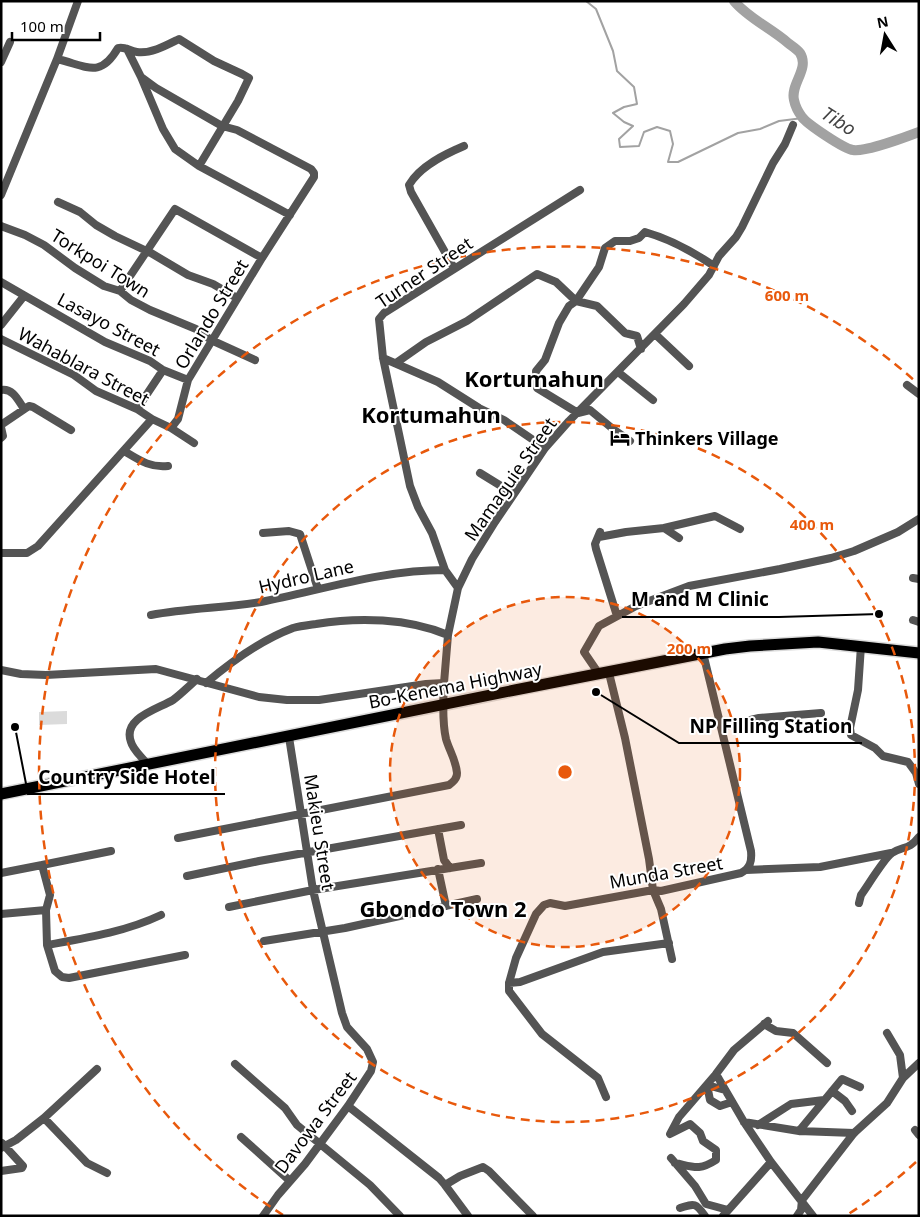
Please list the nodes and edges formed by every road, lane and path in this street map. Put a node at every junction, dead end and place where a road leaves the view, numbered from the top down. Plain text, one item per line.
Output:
1 (78, 1) edge
2 (10, 42) dead end
3 (127, 49) junction
4 (57, 58) junction
5 (1, 62) edge
6 (141, 77) junction
7 (793, 125) dead end
8 (222, 126) junction
9 (464, 146) dead end
10 (200, 166) junction
11 (4, 182) edge
12 (580, 190) dead end
13 (1, 195) edge
14 (58, 202) dead end
15 (290, 215) junction
16 (1, 226) edge
17 (147, 252) junction
18 (262, 258) junction
19 (714, 266) junction
20 (454, 268) junction
21 (1, 282) edge
22 (120, 291) junction
23 (24, 296) junction
24 (237, 298) junction
25 (576, 301) junction
26 (1, 325) edge
27 (655, 334) junction
28 (1, 339) edge
29 (211, 340) junction
30 (641, 349) junction
31 (383, 358) junction
32 (255, 360) dead end
33 (396, 363) junction
34 (688, 366) dead end
35 (163, 370) junction
36 (618, 372) junction
37 (188, 380) junction
38 (906, 385) dead end
39 (1, 390) edge
40 (919, 394) edge
41 (653, 400) dead end
42 (24, 409) junction
43 (137, 409) junction
44 (578, 412) junction
45 (152, 419) junction
46 (1, 426) edge
47 (171, 428) junction
48 (71, 430) dead end
49 (1, 438) edge
50 (630, 441) dead end
51 (194, 443) dead end
52 (545, 448) junction
53 (124, 451) junction
54 (168, 466) dead end
55 (480, 473) dead end
56 (514, 494) junction
57 (919, 519) edge
58 (664, 528) junction
59 (740, 529) dead end
60 (263, 534) dead end
61 (679, 538) dead end
62 (1, 554) edge
63 (445, 570) junction
64 (458, 588) junction
65 (318, 589) junction
66 (151, 615) dead end
67 (617, 616) junction
68 (448, 635) junction
69 (861, 646) junction
70 (703, 653) junction
71 (919, 654) edge
72 (1, 670) edge
73 (604, 673) junction
74 (196, 680) junction
75 (206, 683) junction
76 (444, 683) junction
77 (443, 704) junction
78 (821, 713) dead end
79 (721, 727) junction
80 (289, 737) junction
81 (147, 764) junction
82 (919, 784) edge
83 (1, 794) edge
84 (302, 815) junction
85 (460, 825) dead end
86 (438, 829) junction
87 (919, 837) edge
88 (178, 838) dead end
89 (111, 851) dead end
90 (307, 853) junction
91 (891, 853) junction
92 (481, 863) dead end
93 (42, 865) junction
94 (450, 868) junction
95 (438, 869) junction
96 (746, 870) junction
97 (1, 873) edge
98 (187, 876) dead end
99 (313, 890) junction
100 (653, 890) junction
101 (477, 900) dead end
102 (859, 903) dead end
103 (446, 906) junction
104 (229, 908) dead end
105 (46, 910) junction
106 (1, 914) edge
107 (162, 916) dead end
108 (324, 931) junction
109 (264, 940) dead end
110 (669, 943) junction
111 (47, 945) junction
112 (185, 955) dead end
113 (672, 959) dead end
114 (509, 983) junction
115 (887, 1033) dead end
116 (827, 1063) dead end
117 (919, 1063) edge
118 (234, 1064) dead end
119 (97, 1069) dead end
120 (716, 1074) junction
121 (903, 1078) junction
122 (707, 1085) junction
123 (860, 1087) dead end
124 (725, 1090) junction
125 (832, 1091) junction
126 (606, 1097) dead end
127 (824, 1100) junction
128 (732, 1102) junction
129 (348, 1106) junction
130 (852, 1111) dead end
131 (44, 1118) junction
132 (744, 1122) junction
133 (758, 1124) junction
134 (799, 1131) junction
135 (854, 1133) junction
136 (241, 1137) dead end
137 (320, 1143) junction
138 (2, 1145) edge
139 (771, 1162) junction
140 (1, 1171) edge
141 (107, 1173) dead end
142 (290, 1181) junction
143 (445, 1185) junction
144 (802, 1200) junction
145 (680, 1208) dead end
146 (726, 1213) edge
147 (263, 1216) edge
148 (400, 1216) edge
149 (468, 1216) edge
150 (533, 1216) edge
151 (705, 1216) edge
152 (797, 1216) edge
153 (813, 1216) edge

1 - 4 street
2 - 5 street
3 - 4 street
3 - 6 street
3 - 8 street
4 - 11 street
6 - 8 street
6 - 10 street
7 - 19 street, Mamaguie Street
8 - 10 street
8 - 15 street, Orlando Street
9 - 20 street
10 - 15 street
11 - 13 street
12 - 20 street, Turner Street
14 - 17 street
15 - 18 street, Orlando Street
16 - 22 street, Torkpoi Town
17 - 18 street
17 - 22 street
17 - 24 street
18 - 24 street, Orlando Street
19 - 25 street
19 - 27 street, Mamaguie Street
20 - 31 street, Turner Street
21 - 23 street, Lasayo Street
22 - 29 street, Torkpoi Town
23 - 26 street
23 - 35 street, Lasayo Street
24 - 29 street, Orlando Street
25 - 30 street
25 - 33 street
25 - 44 street
27 - 30 street, Mamaguie Street
27 - 34 street
28 - 43 street, Wahablara Street
29 - 32 street, Torkpoi Town
29 - 37 street, Orlando Street
30 - 36 street, Mamaguie Street
31 - 33 street
31 - 63 street, Turner Street
33 - 52 street
35 - 37 street
35 - 43 street, Lasayo Street
36 - 41 street
36 - 44 street, Mamaguie Street
37 - 47 street, Orlando Street
38 - 40 street
39 - 42 street
42 - 46 street
42 - 48 street
43 - 45 street, Wahablara Street
44 - 50 street
44 - 52 street, Mamaguie Street
45 - 47 street
45 - 53 street
46 - 49 street
47 - 51 street
52 - 56 street, Mamaguie Street
53 - 54 street
53 - 62 street
55 - 56 street
56 - 64 street, Mamaguie Street
57 - 67 street
58 - 59 street
58 - 61 street
58 - 67 street
60 - 65 street
63 - 64 street
63 - 65 street, Hydro Lane
64 - 68 street, Mamaguie Street
65 - 66 street, Hydro Lane
67 - 73 street
68 - 75 street
68 - 76 street, Mamaguie Street
69 - 70 highway, Bo-Kenema Highway
69 - 71 highway, Bo-Kenema Highway
69 - 82 street
70 - 73 highway, Bo-Kenema Highway
70 - 79 street, Munda Street
72 - 74 street
73 - 77 highway, Bo-Kenema Highway
73 - 100 street
74 - 75 street
74 - 81 street
75 - 76 street
76 - 77 street, Mamaguie Street
77 - 80 highway, Bo-Kenema Highway
77 - 84 street, Mamaguie Street
78 - 79 street
79 - 96 street, Munda Street
80 - 81 highway, Bo-Kenema Highway
80 - 84 street, Makieu Street
81 - 83 highway, Bo-Kenema Highway
84 - 88 street
84 - 90 street, Makieu Street
85 - 86 street
86 - 90 street
86 - 94 street
87 - 91 street
89 - 93 street
90 - 98 street
90 - 99 street, Makieu Street
91 - 96 street
91 - 102 street
92 - 94 street
93 - 97 street
93 - 105 street
94 - 95 street
95 - 99 street
95 - 103 street
96 - 100 street, Munda Street
99 - 104 street
99 - 108 street, Makieu Street
100 - 110 street
100 - 114 street, Munda Street
101 - 103 street
103 - 108 street
105 - 106 street
105 - 111 street
107 - 111 street
108 - 109 street
108 - 129 street, Davowa Street
110 - 113 street
110 - 114 street
111 - 112 street
114 - 126 street
115 - 121 street
116 - 120 street
117 - 121 street
118 - 137 street
119 - 131 street
120 - 122 street
120 - 124 street
121 - 135 street
122 - 124 street
122 - 128 street
122 - 146 street
123 - 125 street
124 - 128 street
125 - 127 street
125 - 130 street
127 - 133 street
127 - 134 street
128 - 132 street
129 - 137 street, Davowa Street
129 - 143 street
131 - 138 street
131 - 141 street
132 - 133 street
132 - 139 street
133 - 134 street
134 - 135 street
135 - 144 street
136 - 142 street
137 - 142 street, Davowa Street
137 - 148 street
138 - 140 street
139 - 144 street
139 - 146 street
142 - 147 street, Davowa Street
143 - 149 street
143 - 150 street
144 - 152 street
144 - 153 street
145 - 151 street

